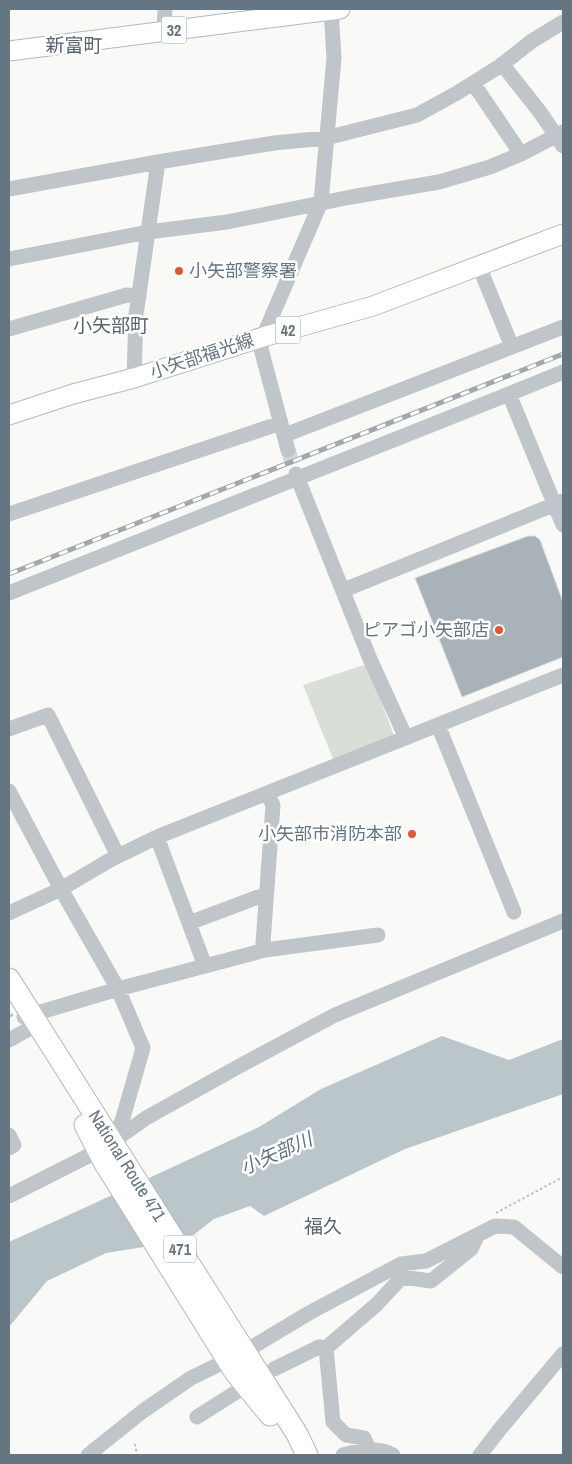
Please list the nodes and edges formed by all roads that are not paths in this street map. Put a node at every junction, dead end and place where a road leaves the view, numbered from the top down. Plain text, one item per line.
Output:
1 (165, 9) edge
2 (334, 9) edge
3 (563, 22) edge
4 (164, 31) junction
5 (9, 51) edge
6 (502, 64) junction
7 (473, 83) junction
8 (326, 138) junction
9 (561, 138) edge
10 (521, 154) junction
11 (158, 162) junction
12 (9, 190) edge
13 (321, 202) junction
14 (148, 232) junction
15 (563, 234) edge
16 (9, 259) edge
17 (480, 266) junction
18 (139, 296) junction
19 (563, 327) edge
20 (9, 329) edge
21 (263, 337) junction
22 (512, 347) junction
23 (563, 372) edge
24 (134, 378) junction
25 (509, 394) junction
26 (9, 415) edge
27 (285, 436) junction
28 (297, 476) junction
29 (559, 502) edge
30 (9, 514) edge
31 (563, 525) edge
32 (344, 590) junction
33 (9, 593) edge
34 (563, 675) edge
35 (438, 726) junction
36 (9, 729) edge
37 (406, 738) junction
38 (9, 791) edge
39 (267, 794) junction
40 (157, 837) junction
41 (118, 856) junction
42 (61, 889) junction
43 (266, 897) junction
44 (514, 912) dead end
45 (9, 913) edge
46 (563, 921) edge
47 (189, 923) junction
48 (378, 935) dead end
49 (264, 950) junction
50 (205, 966) junction
51 (9, 979) edge
52 (118, 989) junction
53 (9, 992) edge
54 (31, 1021) junction
55 (9, 1040) edge
56 (9, 1135) edge
57 (9, 1148) edge
58 (108, 1152) junction
59 (9, 1196) edge
60 (477, 1236) junction
61 (563, 1267) edge
62 (326, 1348) junction
63 (233, 1351) junction
64 (561, 1361) edge
65 (274, 1369) dead end
66 (241, 1389) dead end
67 (197, 1417) dead end
68 (369, 1449) junction
69 (88, 1455) edge
70 (305, 1455) edge
71 (343, 1455) edge
72 (393, 1455) edge
73 (480, 1455) edge

1 - 4 street
2 - 4 main road, 32
2 - 8 street
3 - 6 street
4 - 5 main road, 32
6 - 7 street
6 - 9 street
7 - 8 street
7 - 10 street
8 - 11 street
8 - 13 street
9 - 10 street
10 - 13 street
11 - 12 street
11 - 14 street
13 - 14 street
13 - 21 street
14 - 16 street
14 - 18 street
15 - 17 main road, 小矢部福光線 / 42
17 - 21 main road, 小矢部福光線 / 42
17 - 22 street
18 - 20 street
18 - 24 street
19 - 22 street
21 - 24 main road, 小矢部福光線 / 42
21 - 27 street
22 - 27 street
23 - 25 street
24 - 26 main road, 小矢部福光線 / 42
25 - 28 street
25 - 29 street
27 - 30 street
28 - 32 street
28 - 33 street
29 - 31 street
29 - 32 street
32 - 37 street
34 - 35 street
35 - 37 street
35 - 44 street
36 - 41 street
37 - 39 street
38 - 42 street
39 - 40 street
39 - 43 street
40 - 41 street
40 - 47 street
41 - 42 street
42 - 45 street
42 - 52 street
43 - 47 street
43 - 49 street
46 - 58 street
47 - 50 street
48 - 49 street
49 - 50 street
50 - 52 street
51 - 54 highway, National Route 471 / 471
52 - 54 street
52 - 58 street
53 - 54 highway, National Route 471 / 471
54 - 55 street
54 - 58 highway, National Route 471 / 471
56 - 57 street
58 - 59 street
58 - 63 highway, National Route 471 / 471
60 - 61 street
60 - 62 street
60 - 63 street
62 - 65 street
62 - 68 street
63 - 69 street
63 - 70 highway, National Route 471 / 471
64 - 73 street
66 - 67 street
68 - 71 street
68 - 72 street

